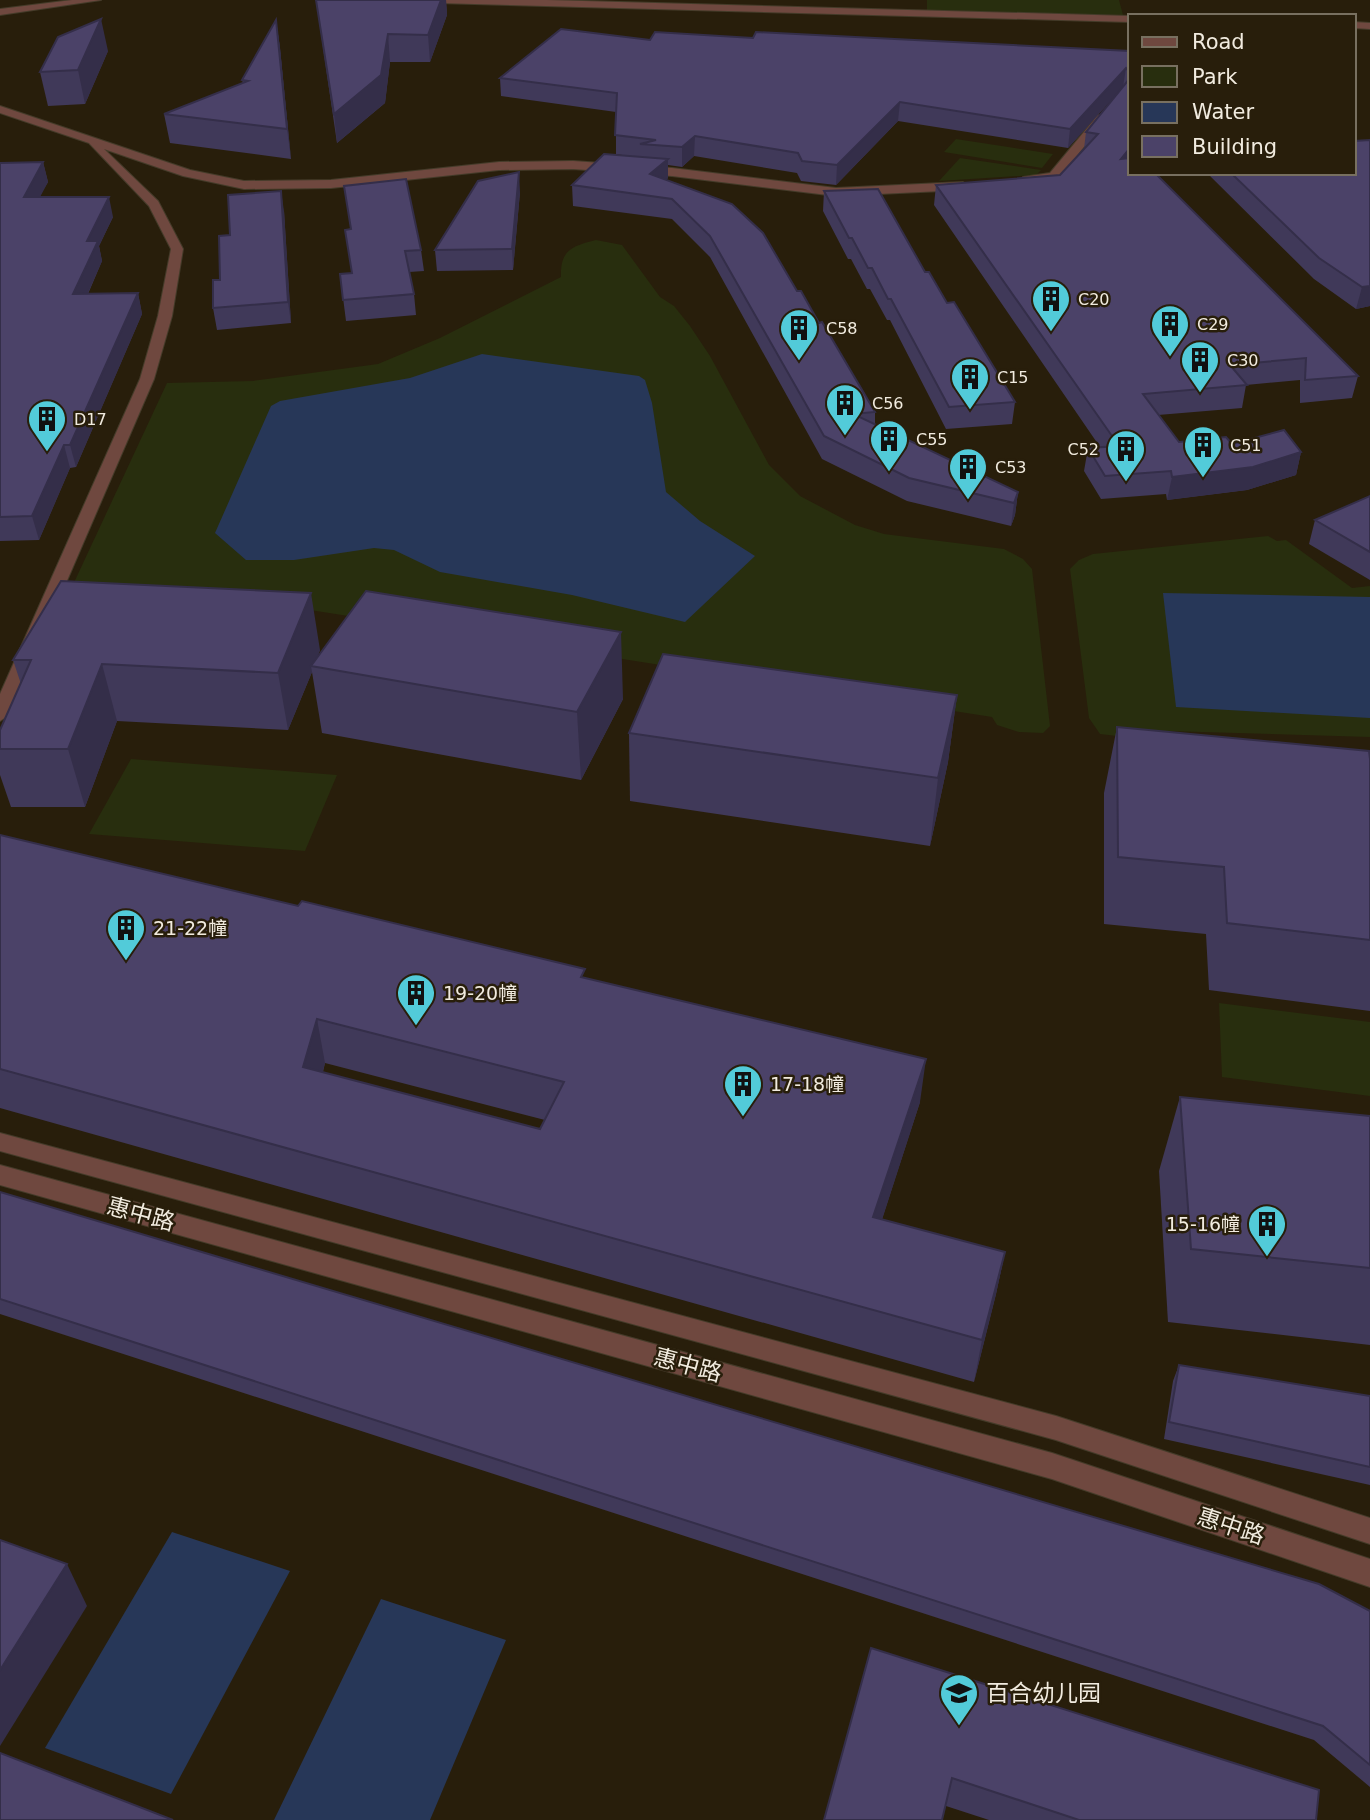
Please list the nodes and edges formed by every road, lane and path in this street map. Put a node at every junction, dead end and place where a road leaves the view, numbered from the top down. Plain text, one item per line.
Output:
1 (57, 0) edge
2 (96, 0) edge
3 (438, 0) edge
4 (0, 9) edge
5 (1128, 19) edge
6 (1114, 102) edge
7 (0, 109) edge
8 (90, 141) junction
9 (1010, 181) edge
10 (972, 185) edge
11 (0, 715) edge
12 (0, 1142) edge
13 (0, 1175) edge
14 (1370, 1531) edge
15 (1370, 1573) edge

1 - 4 street
2 - 4 street
3 - 5 street
6 - 9 street
7 - 8 street
8 - 10 street
8 - 11 street
12 - 14 street, 惠中路
13 - 15 street, 惠中路

